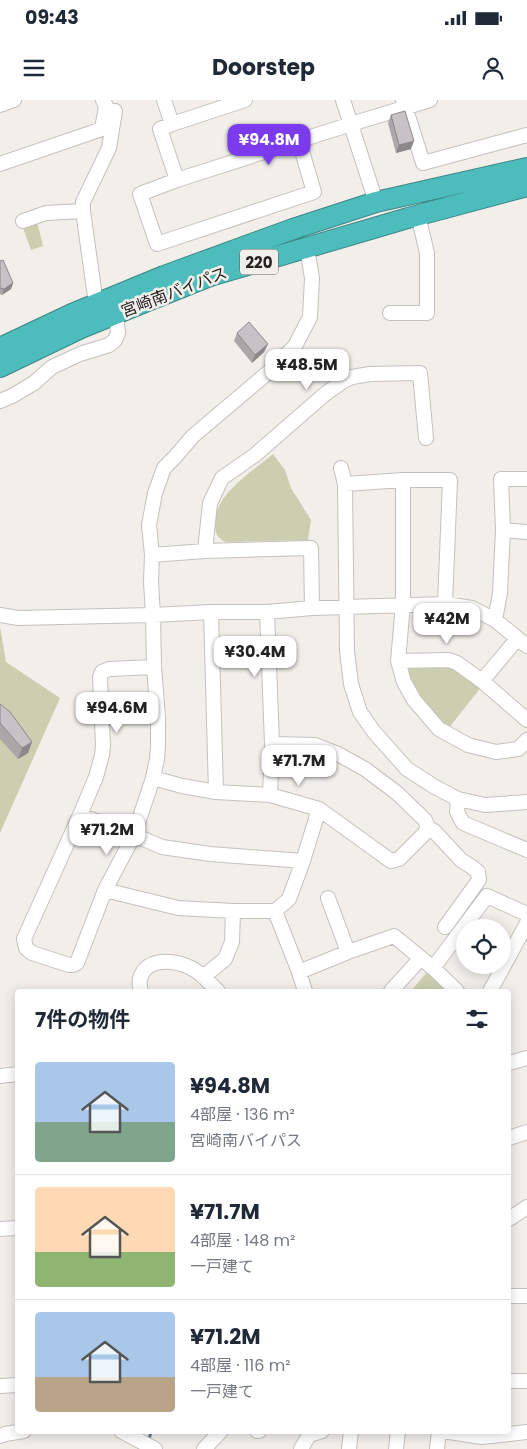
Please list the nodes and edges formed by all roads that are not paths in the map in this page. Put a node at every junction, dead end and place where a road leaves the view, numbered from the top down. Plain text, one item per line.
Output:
1 (14, 100) edge
2 (103, 100) edge
3 (164, 100) edge
4 (246, 100) edge
5 (343, 100) edge
6 (430, 100) edge
7 (221, 104) edge
8 (404, 104) edge
9 (0, 105) edge
10 (115, 111) dead end
11 (172, 124) junction
12 (351, 124) junction
13 (527, 135) edge
14 (299, 141) junction
15 (0, 164) edge
16 (527, 168) edge
17 (177, 180) junction
18 (527, 186) edge
19 (376, 202) junction
20 (84, 211) junction
21 (418, 215) junction
22 (23, 221) dead end
23 (308, 248) junction
24 (96, 304) junction
25 (390, 313) dead end
26 (116, 314) junction
27 (50, 343) junction
28 (0, 348) edge
29 (59, 364) junction
30 (0, 367) edge
31 (0, 401) edge
32 (426, 438) dead end
33 (341, 468) dead end
34 (527, 479) edge
35 (402, 480) junction
36 (345, 484) junction
37 (503, 530) junction
38 (527, 532) edge
39 (205, 551) junction
40 (152, 555) junction
41 (403, 604) junction
42 (445, 604) junction
43 (312, 608) junction
44 (346, 608) junction
45 (211, 612) junction
46 (267, 612) junction
47 (0, 615) edge
48 (153, 615) junction
49 (495, 620) junction
50 (522, 642) edge
51 (398, 661) junction
52 (154, 667) junction
53 (482, 680) junction
54 (527, 720) edge
55 (527, 740) edge
56 (272, 744) junction
57 (153, 778) junction
58 (216, 792) junction
59 (270, 795) junction
60 (458, 798) junction
61 (527, 802) edge
62 (319, 809) junction
63 (80, 815) junction
64 (428, 827) junction
65 (134, 835) junction
66 (527, 850) edge
67 (303, 861) junction
68 (105, 890) junction
69 (328, 898) dead end
70 (233, 911) junction
71 (275, 911) junction
72 (527, 914) edge
73 (527, 923) edge
74 (445, 927) dead end
75 (348, 952) junction
76 (420, 958) junction
77 (433, 968) junction
78 (299, 972) junction
79 (203, 978) junction
80 (140, 989) edge
81 (216, 989) edge
82 (304, 989) edge
83 (393, 989) edge
84 (455, 989) edge
85 (491, 989) edge
86 (527, 1058) edge
87 (511, 1062) edge
88 (15, 1074) edge
89 (0, 1076) edge
90 (527, 1132) edge
91 (511, 1137) edge
92 (527, 1207) edge
93 (511, 1218) edge
94 (15, 1228) edge
95 (0, 1229) edge
96 (511, 1296) edge
97 (527, 1296) edge
98 (511, 1381) edge
99 (527, 1381) edge
100 (15, 1385) edge
101 (0, 1386) edge
102 (527, 1432) edge
103 (15, 1433) edge
104 (127, 1434) edge
105 (217, 1434) edge
106 (312, 1434) edge
107 (350, 1434) edge
108 (398, 1434) edge
109 (439, 1434) edge
110 (452, 1434) edge
111 (0, 1436) edge
112 (481, 1443) edge
113 (155, 1449) edge
114 (204, 1449) edge
115 (301, 1449) edge
116 (349, 1449) edge
117 (396, 1449) edge
118 (438, 1449) edge

1 - 9 street
2 - 15 street
3 - 11 street
4 - 7 street
5 - 12 street
6 - 8 street
7 - 11 street
8 - 12 street
8 - 13 street
10 - 20 street
11 - 17 street
12 - 14 street
12 - 19 street
14 - 17 street
14 - 17 street
16 - 19 highway, 宮崎南バイパス / 220
18 - 21 highway, 宮崎南バイパス / 220
19 - 24 highway, 宮崎南バイパス / 220
20 - 22 street
20 - 24 street
21 - 23 highway, 宮崎南バイパス / 220
21 - 25 street
23 - 26 highway, 宮崎南バイパス / 220
23 - 40 street
24 - 28 highway, 宮崎南バイパス / 220
26 - 27 highway, 宮崎南バイパス / 220
26 - 29 street
27 - 29 street
27 - 30 highway, 宮崎南バイパス / 220
29 - 31 street
32 - 39 street
33 - 36 street
34 - 37 street
35 - 36 street
35 - 41 street
35 - 42 street
36 - 44 street
37 - 38 street
37 - 49 street
39 - 40 street
39 - 43 street
40 - 48 street
41 - 42 street
41 - 44 street
41 - 51 street
42 - 49 street
43 - 44 street
43 - 46 street
44 - 60 street
45 - 46 street
45 - 48 street
45 - 58 street
46 - 56 street
47 - 48 street
48 - 52 street
49 - 50 street
50 - 53 street
51 - 53 street
51 - 55 street
52 - 57 street
52 - 63 street
53 - 54 street
56 - 59 street
56 - 64 street
57 - 58 street
57 - 65 street
58 - 59 street
59 - 62 street
60 - 61 street
60 - 66 street
62 - 64 street
62 - 67 street
63 - 65 street
63 - 68 street
64 - 74 street
65 - 67 street
65 - 68 street
67 - 71 street
68 - 70 street
69 - 75 street
70 - 71 street
70 - 79 street
71 - 78 street
72 - 77 street
73 - 85 street
75 - 76 street
75 - 78 street
76 - 77 street
76 - 83 street
77 - 84 street
78 - 82 street
79 - 80 street
79 - 81 street
86 - 87 street
88 - 89 street
90 - 91 street
92 - 93 street
94 - 95 street
96 - 97 street
98 - 99 street
100 - 101 street
102 - 112 street
103 - 111 street
104 - 113 street
105 - 114 street
106 - 115 street
107 - 116 street
108 - 117 street
109 - 118 street
110 - 112 street

